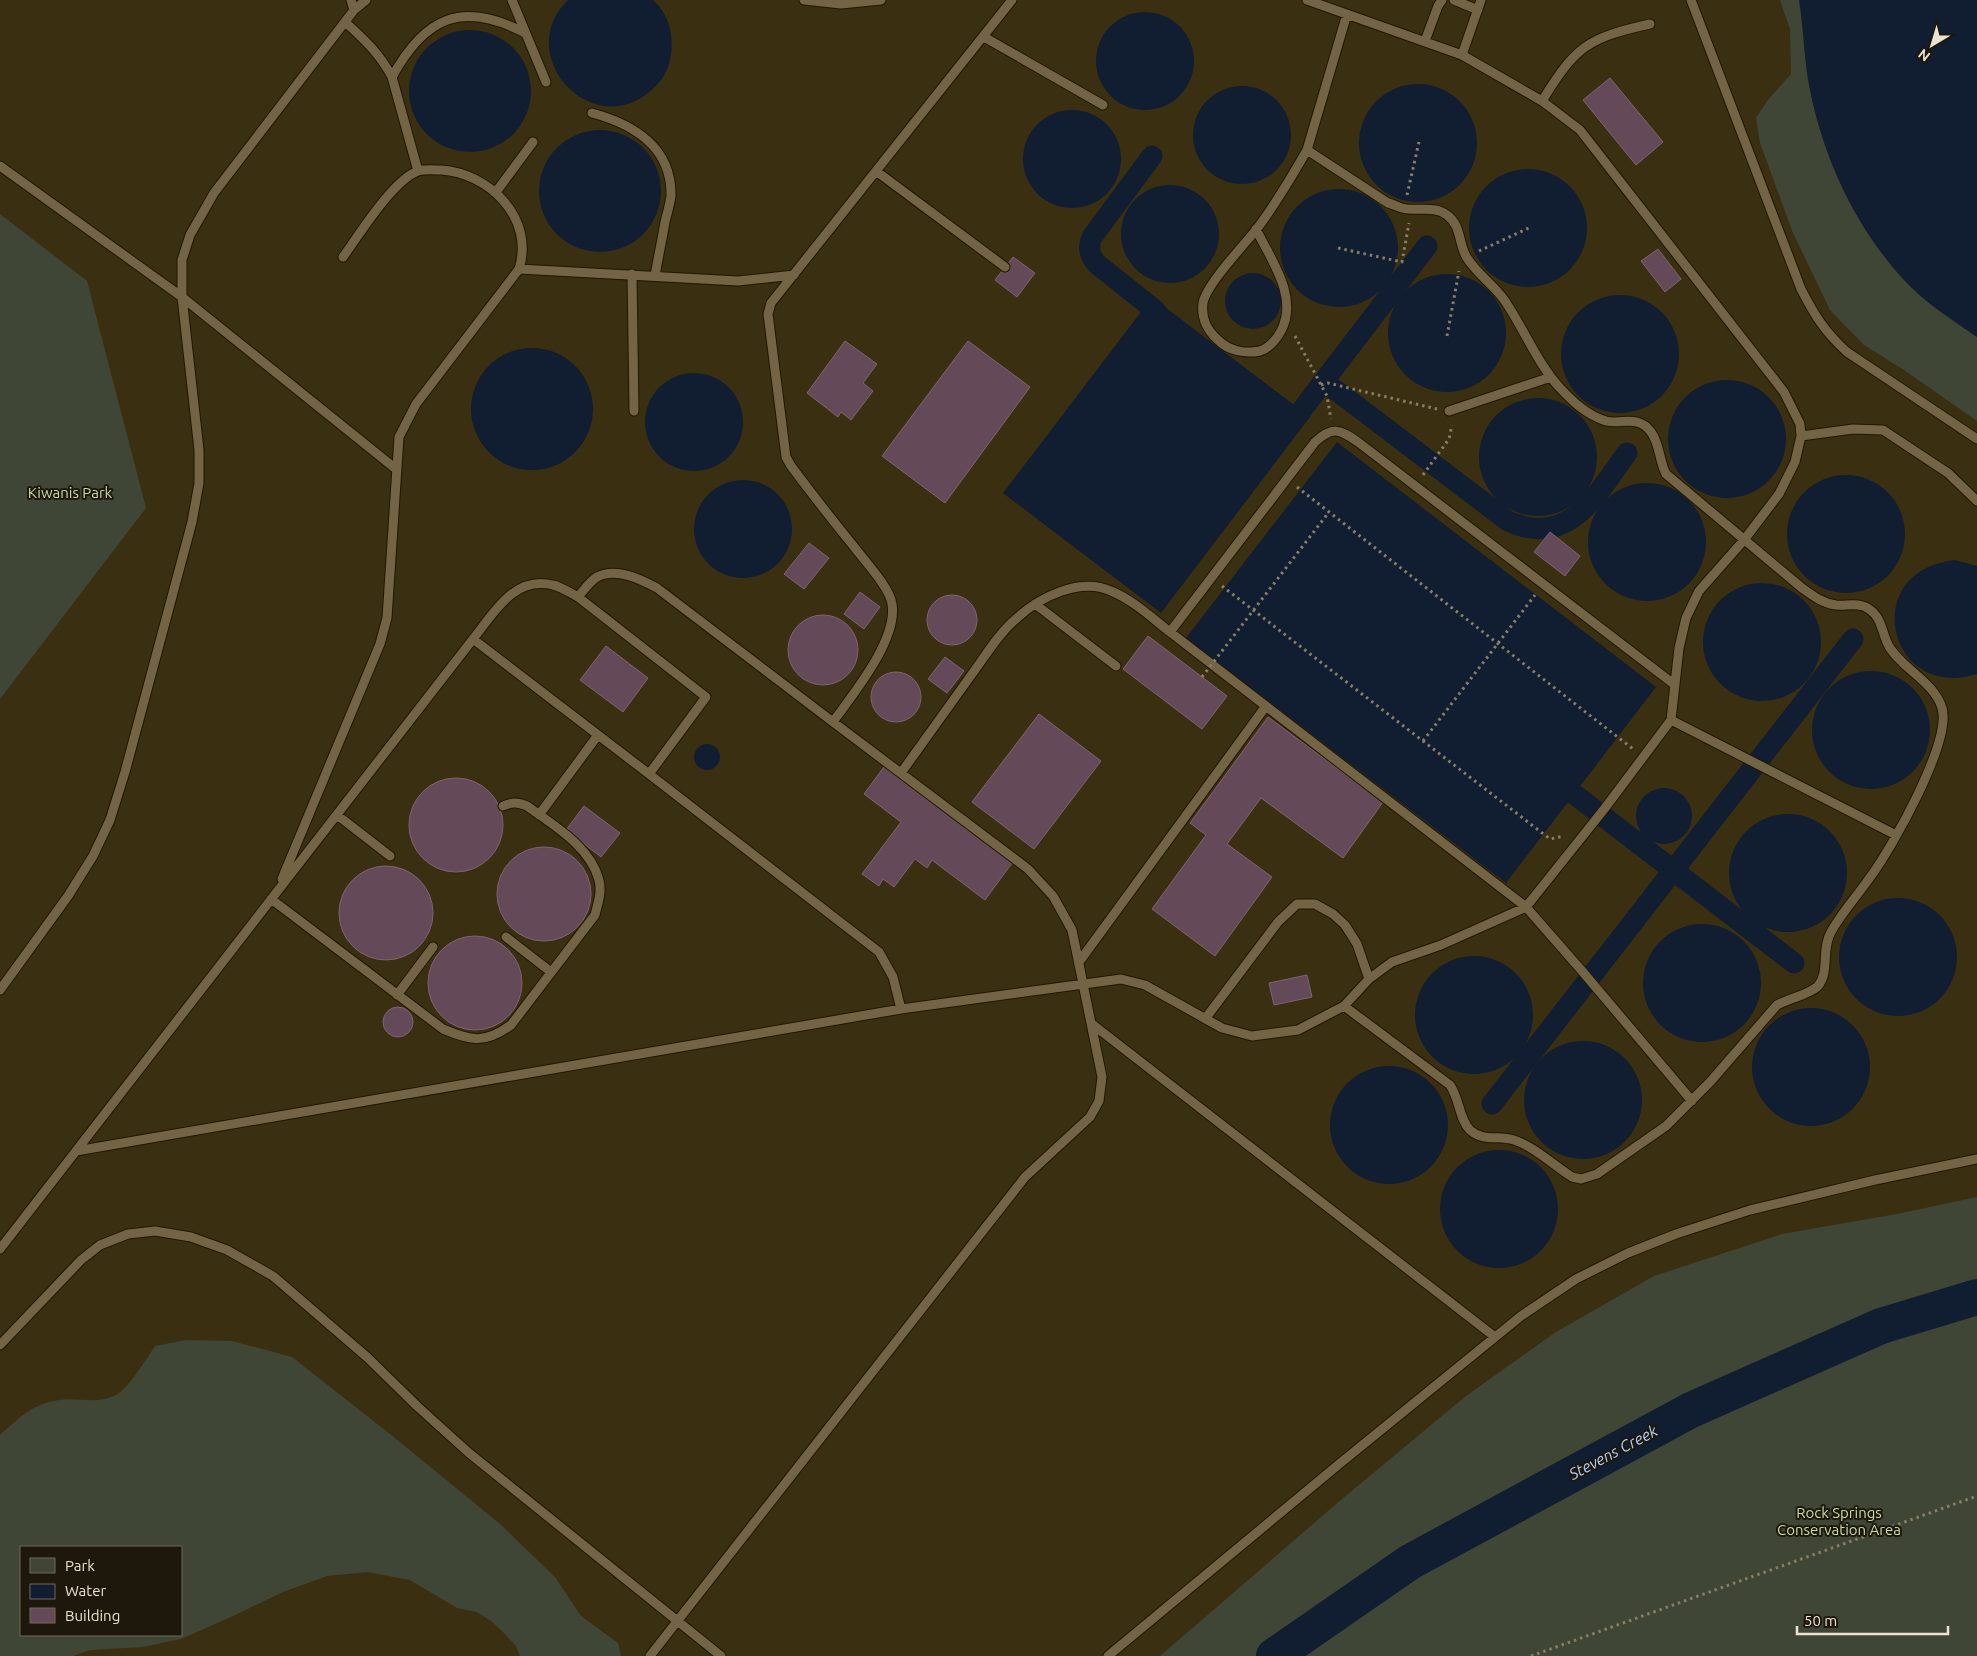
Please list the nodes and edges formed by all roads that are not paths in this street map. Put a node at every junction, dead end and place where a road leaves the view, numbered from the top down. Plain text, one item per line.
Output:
1 (351, 0) edge
2 (366, 0) edge
3 (512, 0) edge
4 (804, 0) edge
5 (880, 0) edge
6 (1012, 0) edge
7 (1307, 0) edge
8 (1442, 0) edge
9 (1454, 0) edge
10 (1481, 0) edge
11 (1691, 0) edge
12 (354, 10) junction
13 (1478, 10) junction
14 (1347, 14) junction
15 (345, 22) junction
16 (1650, 24) dead end
17 (526, 33) junction
18 (984, 37) junction
19 (1425, 41) junction
20 (1462, 55) junction
21 (392, 77) junction
22 (546, 82) dead end
23 (1542, 101) junction
24 (1103, 105) dead end
25 (592, 113) dead end
26 (533, 142) dead end
27 (1307, 150) junction
28 (0, 166) edge
29 (418, 171) junction
30 (876, 171) junction
31 (496, 192) junction
32 (1256, 230) junction
33 (343, 257) dead end
34 (1005, 267) dead end
35 (519, 269) junction
36 (632, 274) junction
37 (794, 275) junction
38 (654, 276) junction
39 (182, 297) junction
40 (1551, 376) junction
41 (634, 411) dead end
42 (1452, 411) road end
43 (1801, 436) junction
44 (1977, 439) edge
45 (396, 469) junction
46 (1977, 501) edge
47 (1744, 540) junction
48 (578, 597) junction
49 (1035, 604) junction
50 (1170, 632) junction
51 (473, 639) junction
52 (1116, 666) dead end
53 (1675, 685) junction
54 (1266, 706) junction
55 (1671, 720) junction
56 (833, 722) junction
57 (598, 735) junction
58 (901, 773) junction
59 (649, 774) junction
60 (503, 806) dead end
61 (539, 814) junction
62 (337, 815) junction
63 (1896, 835) junction
64 (390, 856) dead end
65 (278, 891) junction
66 (271, 899) junction
67 (1526, 907) junction
68 (506, 937) dead end
69 (433, 947) dead end
70 (1079, 962) junction
71 (551, 972) junction
72 (1369, 979) junction
73 (1084, 984) junction
74 (0, 990) edge
75 (397, 995) junction
76 (1344, 1006) junction
77 (901, 1009) junction
78 (1205, 1019) junction
79 (1092, 1024) junction
80 (1692, 1101) junction
81 (76, 1151) junction
82 (1977, 1159) edge
83 (0, 1248) edge
84 (1495, 1337) junction
85 (0, 1345) edge
86 (678, 1621) junction
87 (650, 1656) edge
88 (721, 1656) edge
89 (1108, 1656) edge

1 - 12 lane
2 - 12 lane
3 - 17 lane
4 - 5 lane
6 - 18 lane
7 - 14 lane
8 - 19 lane
9 - 13 lane
10 - 13 lane
11 - 44 lane
12 - 15 lane
13 - 20 lane
14 - 19 lane
14 - 27 lane
15 - 21 lane
15 - 39 lane
16 - 23 lane
17 - 21 lane
17 - 22 lane
18 - 24 lane
18 - 30 lane
19 - 20 lane
20 - 23 lane
21 - 29 lane
23 - 43 lane
25 - 38 lane
26 - 31 lane
27 - 32 lane
27 - 40 lane
28 - 39 lane
29 - 31 lane
29 - 33 lane
30 - 34 lane
30 - 37 lane
31 - 35 lane
32 - 32 lane
35 - 36 lane
35 - 45 lane
36 - 38 lane
36 - 41 lane
37 - 38 lane
37 - 56 lane
39 - 45 lane
39 - 74 lane
40 - 42 lane
40 - 47 lane
43 - 46 lane
43 - 47 lane
45 - 65 lane
47 - 53 lane
47 - 63 lane
48 - 51 lane
48 - 56 lane
48 - 59 lane
49 - 50 lane
49 - 52 lane
49 - 58 lane
50 - 53 lane
50 - 54 lane
51 - 57 lane
51 - 62 lane
53 - 55 lane
54 - 67 lane
54 - 70 lane
55 - 63 lane
55 - 67 lane
56 - 58 lane
57 - 59 lane
57 - 61 lane
58 - 70 lane
59 - 77 lane
60 - 61 lane
61 - 71 lane
62 - 64 lane
62 - 65 lane
63 - 80 lane
65 - 66 lane
66 - 75 lane
66 - 81 lane
67 - 72 lane
67 - 80 lane
68 - 71 lane
69 - 75 lane
70 - 73 lane
71 - 75 lane
72 - 76 lane
72 - 78 lane
73 - 77 lane
73 - 78 lane
73 - 79 lane
76 - 78 lane
76 - 80 lane
77 - 81 lane
79 - 84 lane
79 - 86 lane
81 - 83 lane
82 - 84 lane
84 - 89 lane
85 - 86 lane
86 - 87 lane
86 - 88 lane

